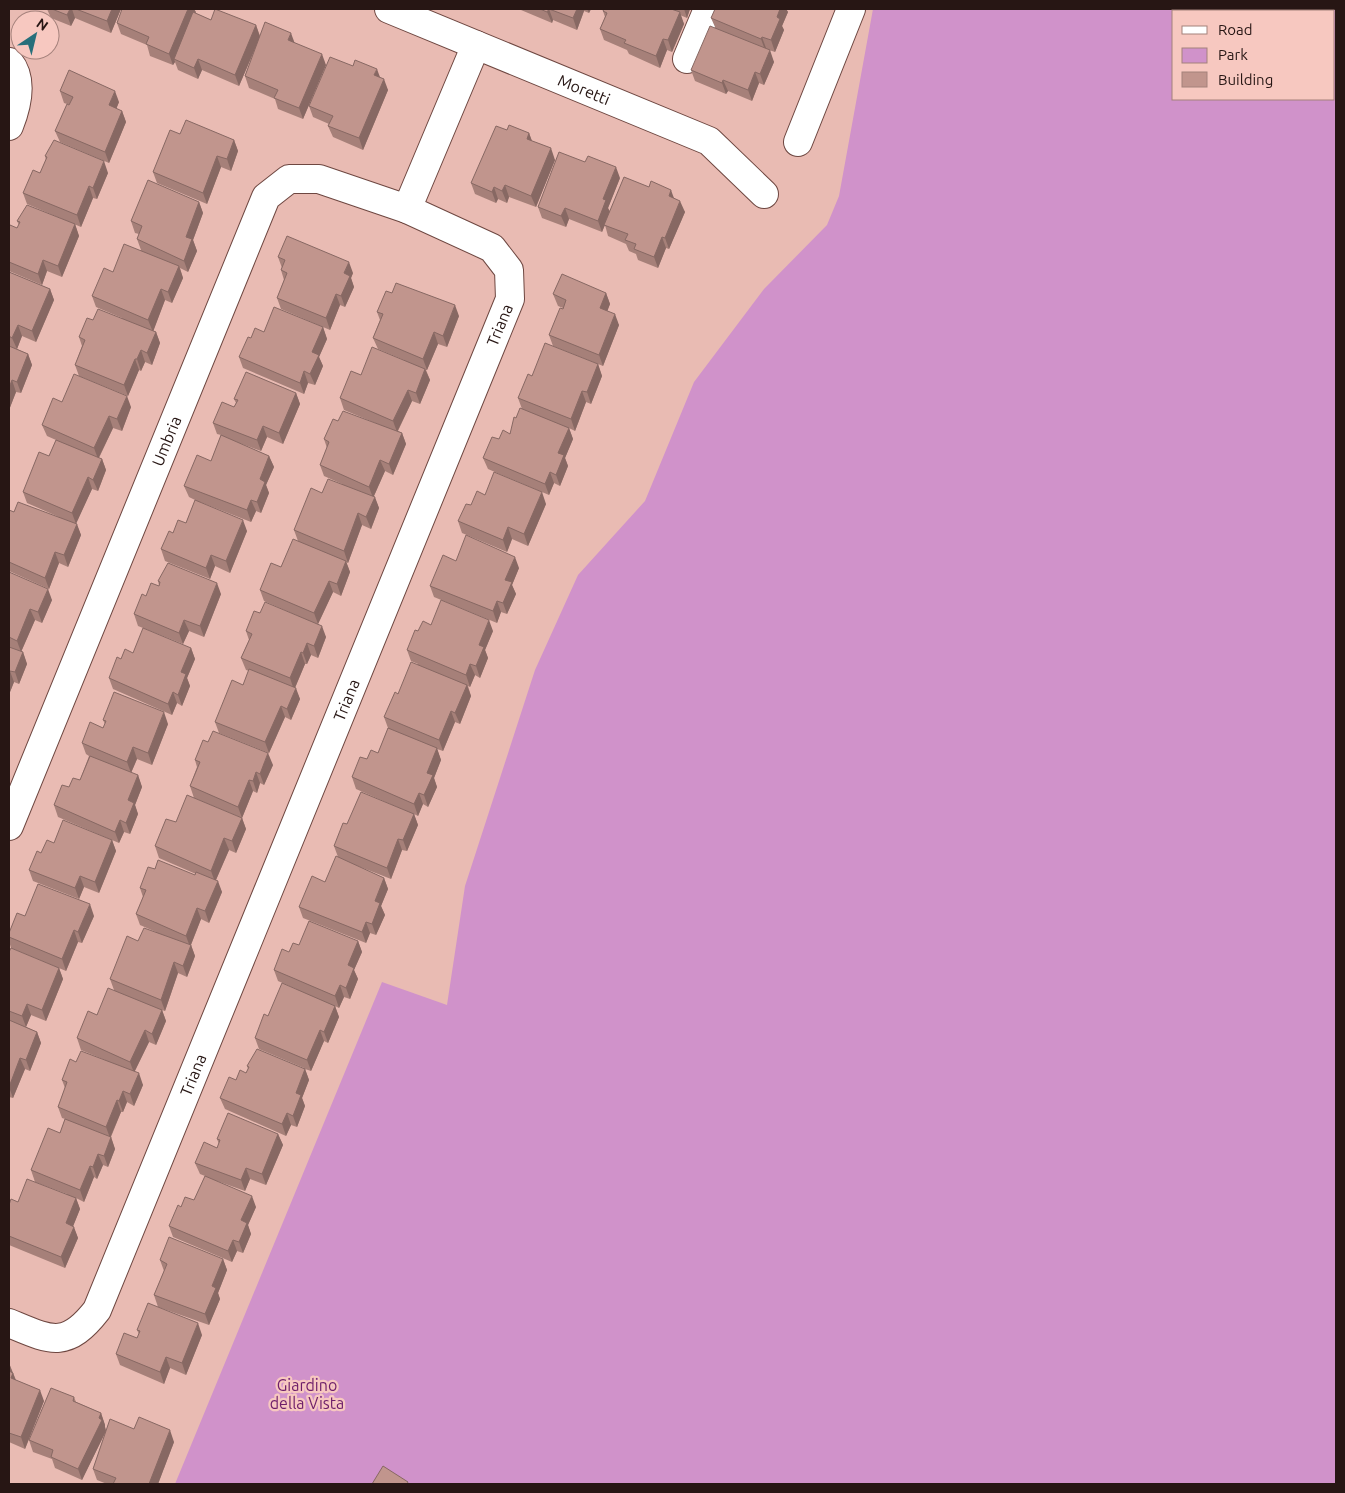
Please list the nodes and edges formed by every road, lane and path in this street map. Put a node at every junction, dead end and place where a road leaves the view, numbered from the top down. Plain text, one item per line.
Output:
1 (389, 9) edge
2 (708, 9) edge
3 (851, 9) edge
4 (476, 45) junction
5 (687, 58) dead end
6 (9, 62) edge
7 (9, 126) edge
8 (798, 142) dead end
9 (764, 194) dead end
10 (407, 209) junction
11 (9, 826) edge
12 (9, 1323) edge

1 - 4 street, Moretti
2 - 5 street
3 - 8 street
4 - 9 street, Moretti
4 - 10 street
6 - 7 street
10 - 11 street, Umbria
10 - 12 street, Triana

